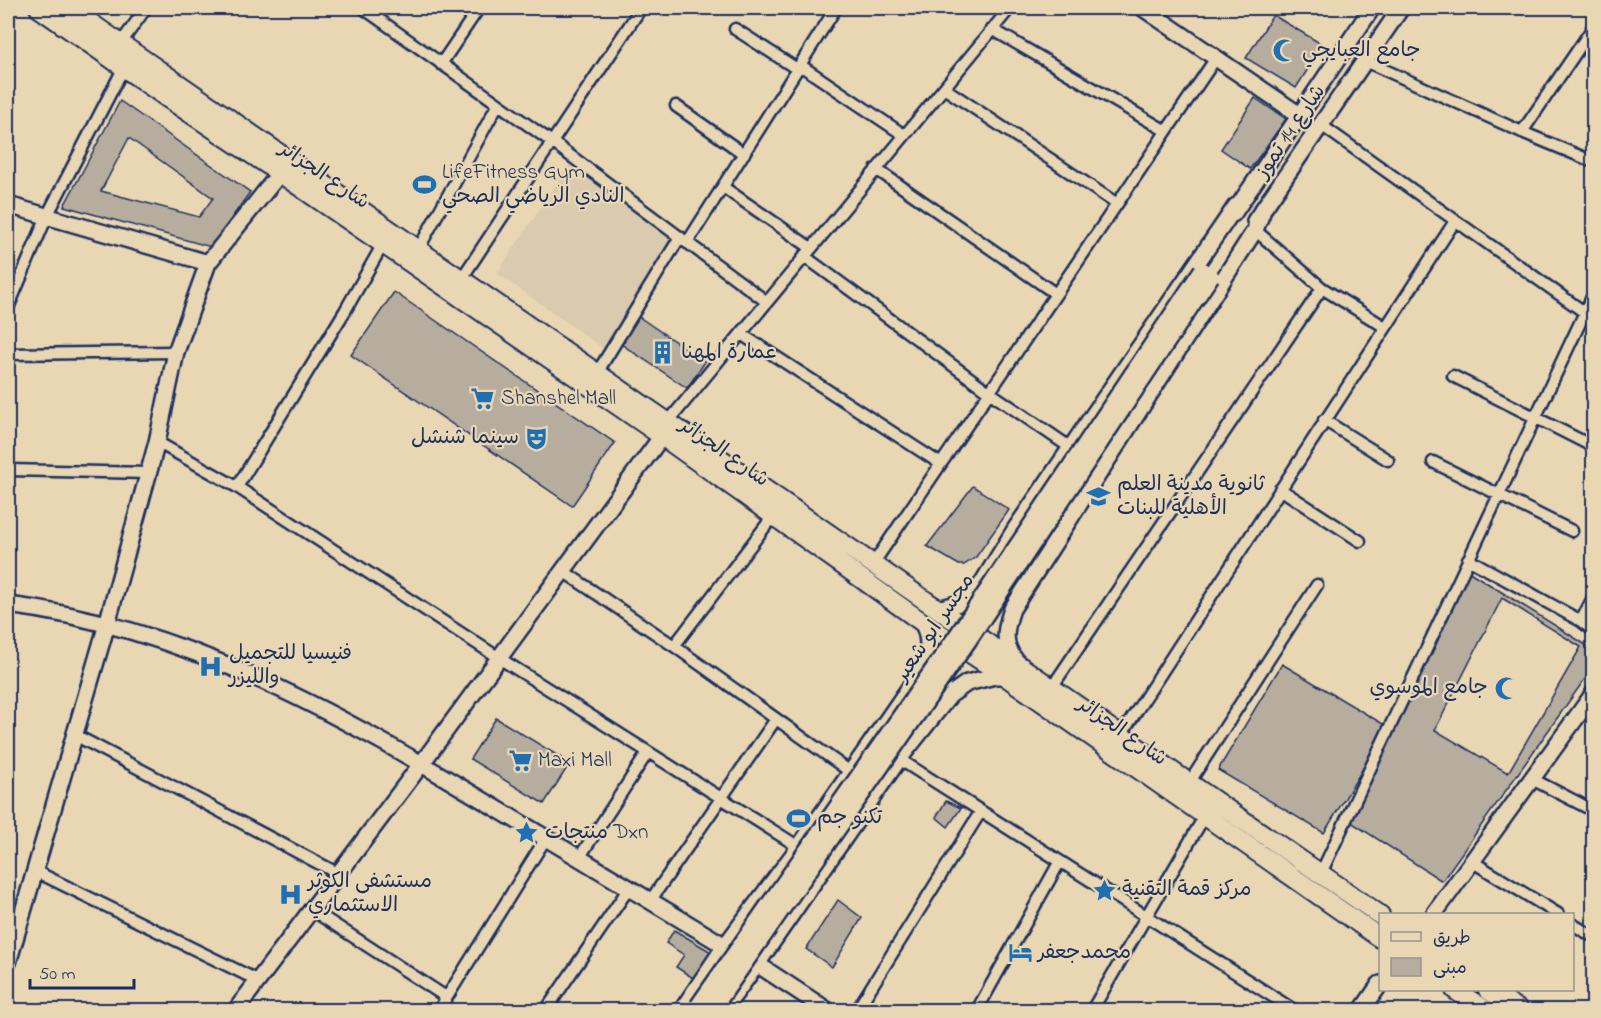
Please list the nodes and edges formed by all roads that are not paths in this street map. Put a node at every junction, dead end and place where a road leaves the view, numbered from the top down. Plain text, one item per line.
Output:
1 (39, 8) edge
2 (69, 8) edge
3 (146, 8) edge
4 (363, 8) edge
5 (478, 8) edge
6 (642, 8) edge
7 (836, 8) edge
8 (1010, 8) edge
9 (1143, 8) edge
10 (1372, 8) edge
11 (1401, 8) edge
12 (1593, 26) edge
13 (992, 28) junction
14 (735, 29) dead end
15 (121, 44) junction
16 (1216, 58) junction
17 (147, 60) junction
18 (1365, 61) junction
19 (441, 64) junction
20 (798, 67) junction
21 (130, 72) junction
22 (176, 81) junction
23 (944, 88) junction
24 (166, 98) junction
25 (498, 104) junction
26 (676, 106) dead end
27 (1298, 114) junction
28 (1321, 124) junction
29 (1166, 131) junction
30 (1521, 132) junction
31 (904, 135) junction
32 (552, 142) junction
33 (744, 154) junction
34 (1593, 162) edge
35 (876, 169) junction
36 (280, 172) junction
37 (723, 187) junction
38 (1117, 204) junction
39 (8, 205) edge
40 (1236, 206) junction
41 (1262, 213) junction
42 (47, 216) junction
43 (1455, 221) junction
44 (1255, 230) junction
45 (684, 240) junction
46 (383, 244) junction
47 (419, 248) junction
48 (808, 252) junction
49 (208, 263) junction
50 (1206, 273) junction
51 (462, 278) junction
52 (1322, 288) junction
53 (1593, 293) edge
54 (1056, 294) junction
55 (766, 302) junction
56 (8, 308) edge
57 (1589, 316) edge
58 (1385, 327) junction
59 (741, 334) junction
60 (176, 352) junction
61 (8, 354) edge
62 (597, 373) junction
63 (1453, 376) dead end
64 (989, 393) junction
65 (1534, 418) junction
66 (1324, 420) junction
67 (665, 429) junction
68 (157, 442) junction
69 (1593, 447) edge
70 (1071, 448) junction
71 (1388, 460) dead end
72 (1433, 462) dead end
73 (941, 464) junction
74 (8, 470) edge
75 (149, 473) junction
76 (237, 487) junction
77 (1280, 489) junction
78 (1498, 494) junction
79 (774, 515) junction
80 (1572, 531) dead end
81 (1360, 541) dead end
82 (1468, 559) junction
83 (873, 564) junction
84 (563, 571) junction
85 (981, 585) junction
86 (1317, 585) dead end
87 (1593, 596) edge
88 (1016, 601) junction
89 (8, 605) edge
90 (935, 607) junction
91 (1581, 621) junction
92 (922, 622) junction
93 (107, 624) junction
94 (1593, 631) edge
95 (674, 646) junction
96 (499, 658) junction
97 (1016, 661) junction
98 (919, 674) junction
99 (1005, 676) junction
100 (1052, 687) junction
101 (1593, 693) edge
102 (950, 695) junction
103 (776, 719) junction
104 (75, 735) junction
105 (1121, 735) junction
106 (648, 752) junction
107 (899, 759) junction
108 (422, 763) junction
109 (852, 773) junction
110 (1532, 779) junction
111 (1189, 783) junction
112 (721, 798) junction
113 (981, 811) junction
114 (1593, 811) edge
115 (1204, 817) junction
116 (546, 838) junction
117 (799, 848) junction
118 (579, 858) junction
119 (1060, 861) junction
120 (1473, 862) junction
121 (35, 871) junction
122 (1320, 873) junction
123 (339, 874) junction
124 (629, 888) junction
125 (651, 901) junction
126 (312, 910) junction
127 (1435, 913) edge
128 (1554, 913) edge
129 (1379, 914) edge
130 (1147, 916) junction
131 (1574, 925) edge
132 (1379, 937) edge
133 (1593, 937) edge
134 (725, 946) junction
135 (8, 963) edge
136 (757, 964) junction
137 (259, 981) junction
138 (1379, 986) edge
139 (1456, 991) edge
140 (1489, 991) edge
141 (446, 997) junction
142 (701, 1009) edge
143 (236, 1011) edge
144 (439, 1011) edge
145 (546, 1011) edge
146 (682, 1011) edge
147 (723, 1011) edge
148 (827, 1011) edge
149 (857, 1011) edge
150 (977, 1011) edge
151 (1092, 1011) edge
152 (1294, 1011) edge
153 (1362, 1011) edge
154 (1485, 1011) edge
155 (1519, 1011) edge

1 - 21 main road, شارع الجزائر
2 - 15 main road, شارع الجزائر
3 - 15 street
4 - 19 street
5 - 19 street
6 - 32 street
7 - 20 street
8 - 13 street
9 - 16 main road
10 - 27 main road, شارع 14 تموز
11 - 18 main road, شارع 14 تموز
12 - 30 street
13 - 23 street
13 - 29 street
14 - 20 street
15 - 17 main road, شارع الجزائر
16 - 27 main road
16 - 29 street
17 - 21 main road
17 - 22 main road, شارع الجزائر
18 - 28 main road, شارع 14 تموز
18 - 30 street
19 - 25 street
20 - 31 street
20 - 33 street
21 - 24 main road, شارع الجزائر
21 - 42 street
22 - 24 main road
22 - 47 main road, شارع الجزائر
23 - 31 street
23 - 38 street
24 - 36 main road, شارع الجزائر
25 - 32 street
25 - 47 street
26 - 33 street
27 - 40 main road, شارع 14 تموز
28 - 41 main road, شارع 14 تموز
28 - 43 street
29 - 38 street
30 - 34 street
31 - 35 street
32 - 45 street
32 - 51 street
33 - 37 street
35 - 48 street
35 - 54 street
36 - 46 main road, شارع الجزائر
36 - 49 main road
37 - 45 street
37 - 48 street
38 - 54 street
39 - 42 main road
40 - 50 main road, شارع 14 تموز
40 - 70 main road
41 - 44 main road
41 - 50 main road, شارع 14 تموز
42 - 49 main road
42 - 56 street
43 - 57 street
43 - 58 street
44 - 52 street
44 - 88 main road
45 - 55 street
45 - 62 street
46 - 67 main road, شارع الجزائر
46 - 76 street
47 - 51 main road, شارع الجزائر
48 - 55 street
48 - 64 street
49 - 60 main road
50 - 142 main road, مجسر ابو شعير, bridge
51 - 62 main road, شارع الجزائر
52 - 58 street
52 - 100 street
53 - 57 street
54 - 64 street
55 - 59 street
57 - 65 street
58 - 66 street
59 - 67 street
59 - 73 street
60 - 61 street
60 - 68 main road
62 - 67 main road, شارع الجزائر
63 - 65 street
64 - 70 street
64 - 73 street
65 - 69 street
65 - 78 street
66 - 71 street
66 - 77 street
67 - 79 main road, شارع الجزائر
67 - 83 main road, شارع الجزائر
67 - 84 main road
68 - 75 main road
68 - 76 street
70 - 85 main road
72 - 78 street
73 - 83 street
74 - 75 street
75 - 93 main road
76 - 96 street
77 - 81 street
77 - 105 street
78 - 80 street
78 - 82 street
79 - 92 main road, شارع الجزائر
79 - 95 street
82 - 91 street
82 - 122 street
83 - 90 main road, شارع الجزائر
84 - 95 street
84 - 96 main road
85 - 88 main road
85 - 90 main road
86 - 111 street
87 - 91 street
88 - 97 main road
89 - 93 main road
90 - 97 main road, شارع الجزائر
91 - 94 street
92 - 98 main road
92 - 99 main road, شارع الجزائر
93 - 104 main road
93 - 108 main road
95 - 103 street
96 - 106 street
96 - 108 main road
97 - 100 main road, شارع الجزائر
98 - 102 main road
98 - 109 main road
99 - 102 main road
99 - 115 main road, شارع الجزائر
100 - 105 main road, شارع الجزائر
101 - 110 main road
102 - 107 main road
103 - 109 street
103 - 112 street
104 - 121 main road
104 - 123 street
105 - 111 main road, شارع الجزائر
106 - 112 street
106 - 118 street
107 - 113 street
107 - 136 main road
108 - 116 main road
108 - 123 main road
109 - 117 main road
110 - 114 street
110 - 120 main road
111 - 122 main road, شارع الجزائر
112 - 117 street
112 - 125 street
113 - 119 street
113 - 149 street
115 - 130 street
115 - 132 main road, شارع الجزائر
116 - 118 main road
116 - 141 street
117 - 134 main road
118 - 124 main road
119 - 130 street
119 - 150 street
120 - 127 main road
120 - 128 street
121 - 135 main road
121 - 137 street
122 - 129 main road, شارع الجزائر
123 - 126 main road
124 - 125 main road
124 - 145 street
125 - 134 main road
126 - 137 main road
126 - 141 street
130 - 151 street
130 - 152 street
131 - 133 street
134 - 146 main road
136 - 147 main road
136 - 148 main road
137 - 143 main road
138 - 153 main road
139 - 154 main road
140 - 155 main road
141 - 144 street

